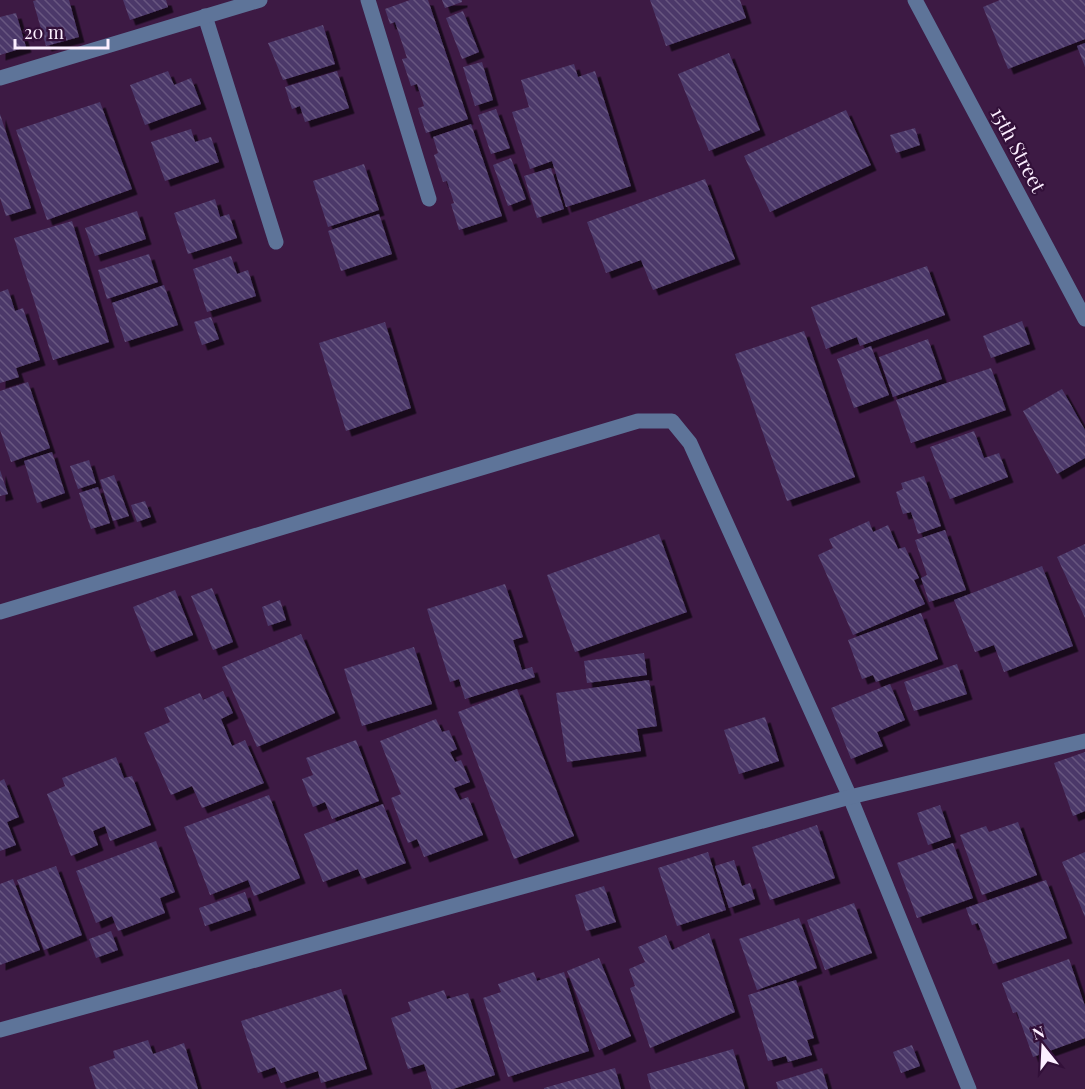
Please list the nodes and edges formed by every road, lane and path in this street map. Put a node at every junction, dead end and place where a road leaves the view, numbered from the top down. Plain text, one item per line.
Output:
1 (260, 0) edge
2 (368, 0) edge
3 (915, 0) edge
4 (205, 16) junction
5 (0, 78) edge
6 (429, 199) dead end
7 (276, 242) dead end
8 (1085, 319) edge
9 (0, 612) edge
10 (1085, 741) edge
11 (850, 797) junction
12 (0, 1030) edge
13 (969, 1089) edge

1 - 4 street
2 - 6 street
3 - 8 street, 15th Street
4 - 5 street
4 - 7 street
9 - 11 street
10 - 11 street
11 - 12 street
11 - 13 street

